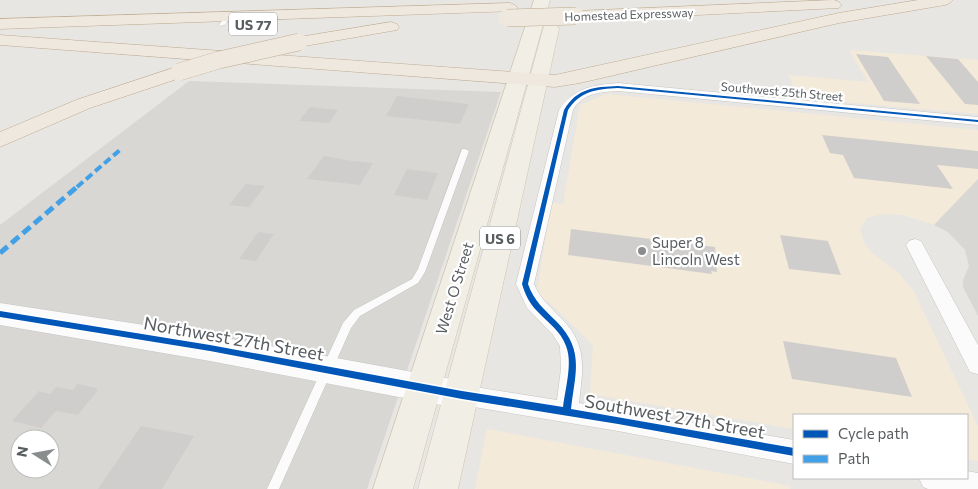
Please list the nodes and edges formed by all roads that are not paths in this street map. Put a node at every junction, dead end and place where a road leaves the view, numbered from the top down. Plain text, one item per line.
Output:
1 (542, 0) edge
2 (558, 0) edge
3 (752, 0) edge
4 (901, 0) edge
5 (945, 0) edge
6 (253, 1) edge
7 (506, 11) junction
8 (577, 11) junction
9 (225, 21) junction
10 (0, 24) edge
11 (0, 32) edge
12 (0, 40) edge
13 (529, 79) junction
14 (978, 121) edge
15 (0, 140) edge
16 (465, 151) dead end
17 (915, 245) dead end
18 (0, 314) edge
19 (978, 365) edge
20 (327, 370) junction
21 (424, 388) junction
22 (462, 395) junction
23 (567, 412) junction
24 (793, 452) edge
25 (938, 479) edge
26 (978, 486) edge
27 (273, 489) edge
28 (392, 489) edge
29 (438, 489) edge

1 - 13 main road, West O Street / US 6
2 - 13 main road, West O Street / US 6
3 - 8 highway, Homestead Expressway / US 77
4 - 8 highway, Homestead Expressway / US 77
5 - 13 highway
6 - 7 highway, US 77
7 - 8 highway, Homestead Expressway / US 77, bridge
7 - 9 highway, US 77
7 - 15 highway, bridge
9 - 10 highway
9 - 11 highway, US 77
12 - 13 highway
13 - 21 main road, West O Street / US 6
13 - 22 main road, West O Street / US 6
14 - 23 street, Southwest 25th Street
16 - 20 lane
17 - 19 street
18 - 20 street, Northwest 27th Street
20 - 21 street, Northwest 27th Street
20 - 27 lane
21 - 22 street, Northwest 27th Street
21 - 28 main road, West O Street / US 6
22 - 23 street, Southwest 27th Street
22 - 29 main road, West O Street / US 6
23 - 24 street, Southwest 27th Street
25 - 26 street

